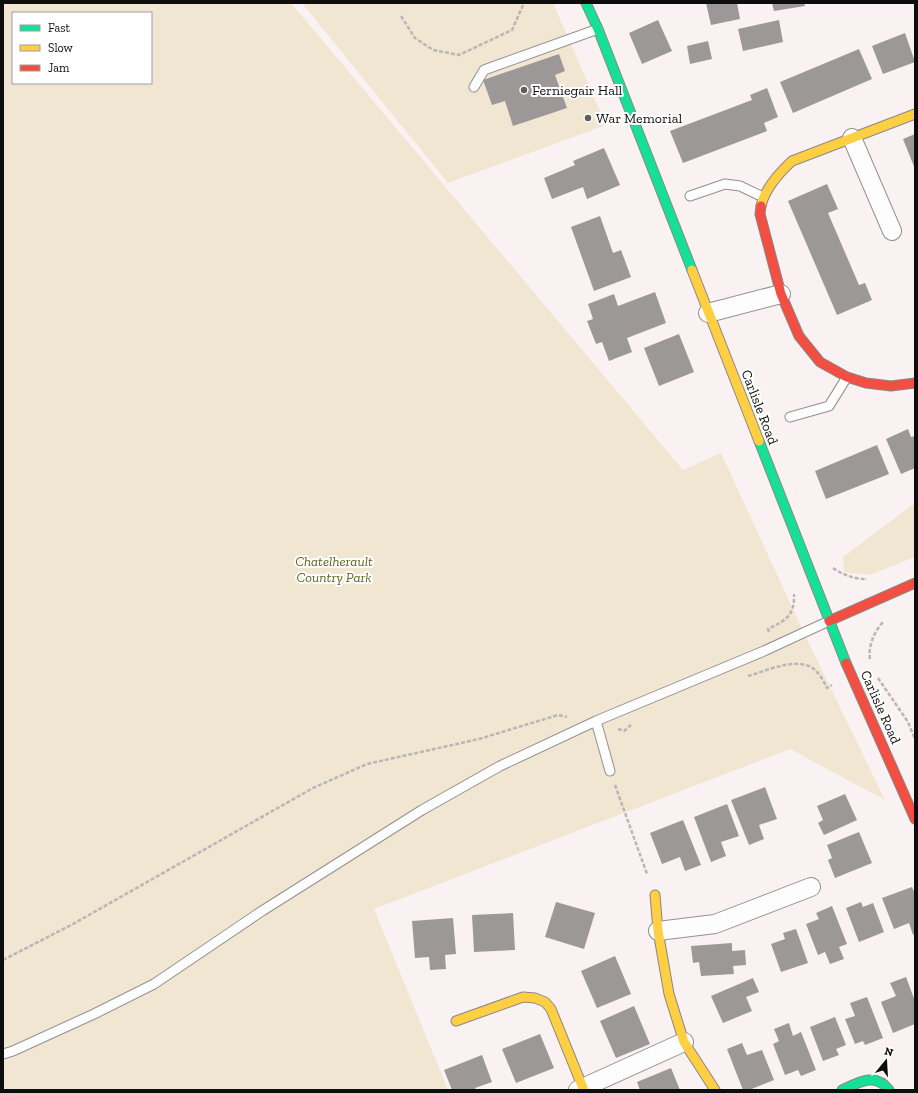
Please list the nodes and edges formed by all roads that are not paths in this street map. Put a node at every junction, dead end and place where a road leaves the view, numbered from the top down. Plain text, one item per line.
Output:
1 (586, 3) edge
2 (598, 29) junction
3 (474, 87) dead end
4 (915, 114) edge
5 (852, 138) junction
6 (690, 196) dead end
7 (762, 197) junction
8 (892, 231) dead end
9 (781, 294) junction
10 (708, 313) junction
11 (847, 377) junction
12 (915, 383) edge
13 (790, 417) dead end
14 (915, 583) edge
15 (829, 621) junction
16 (596, 721) junction
17 (610, 771) road end
18 (915, 819) edge
19 (811, 887) dead end
20 (654, 895) road end
21 (658, 931) junction
22 (456, 1021) dead end
23 (684, 1042) junction
24 (3, 1054) edge
25 (580, 1089) edge
26 (715, 1090) edge
27 (842, 1090) edge
28 (889, 1090) edge

1 - 2 street, Carlisle Road
2 - 3 lane
2 - 10 street, Carlisle Road
4 - 5 street
5 - 7 street
5 - 8 street
6 - 7 lane
7 - 9 street
9 - 10 street
9 - 11 street
10 - 15 street, Carlisle Road
11 - 12 street
11 - 13 lane
14 - 15 street
15 - 16 lane
15 - 18 street, Carlisle Road
16 - 17 lane
16 - 24 lane
19 - 21 street
20 - 21 street
21 - 23 street
22 - 25 street
23 - 25 street
23 - 26 street
27 - 28 street

